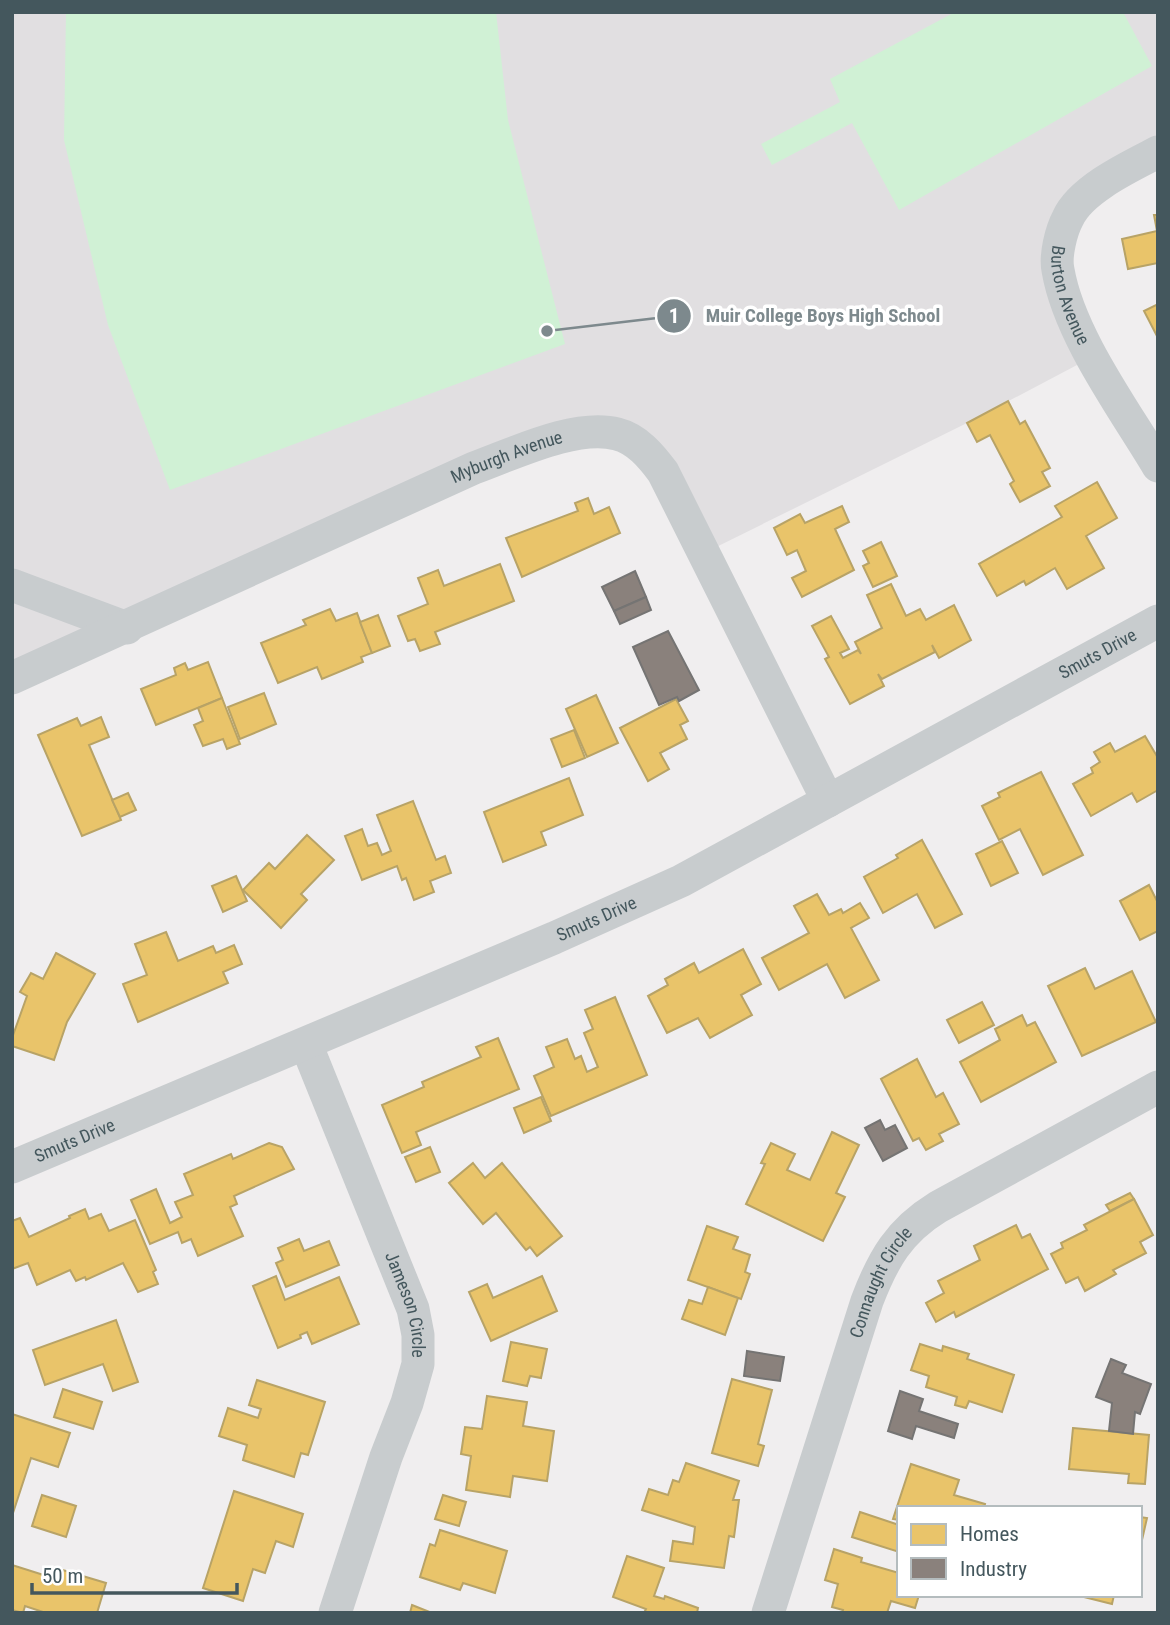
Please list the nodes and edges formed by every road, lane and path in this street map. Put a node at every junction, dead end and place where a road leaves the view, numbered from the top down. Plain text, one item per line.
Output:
1 (1158, 152) edge
2 (1158, 466) edge
3 (12, 585) edge
4 (1158, 621) edge
5 (127, 628) junction
6 (12, 678) edge
7 (828, 801) junction
8 (306, 1044) junction
9 (1158, 1087) edge
10 (12, 1167) edge
11 (335, 1613) edge
12 (768, 1613) edge

1 - 2 street, Burton Avenue
3 - 5 street
4 - 7 street, Smuts Drive
5 - 6 street, Myburgh Avenue
5 - 7 street, Myburgh Avenue
7 - 8 street, Smuts Drive
8 - 10 street, Smuts Drive
8 - 11 street, Jameson Circle
9 - 12 street, Connaught Circle

